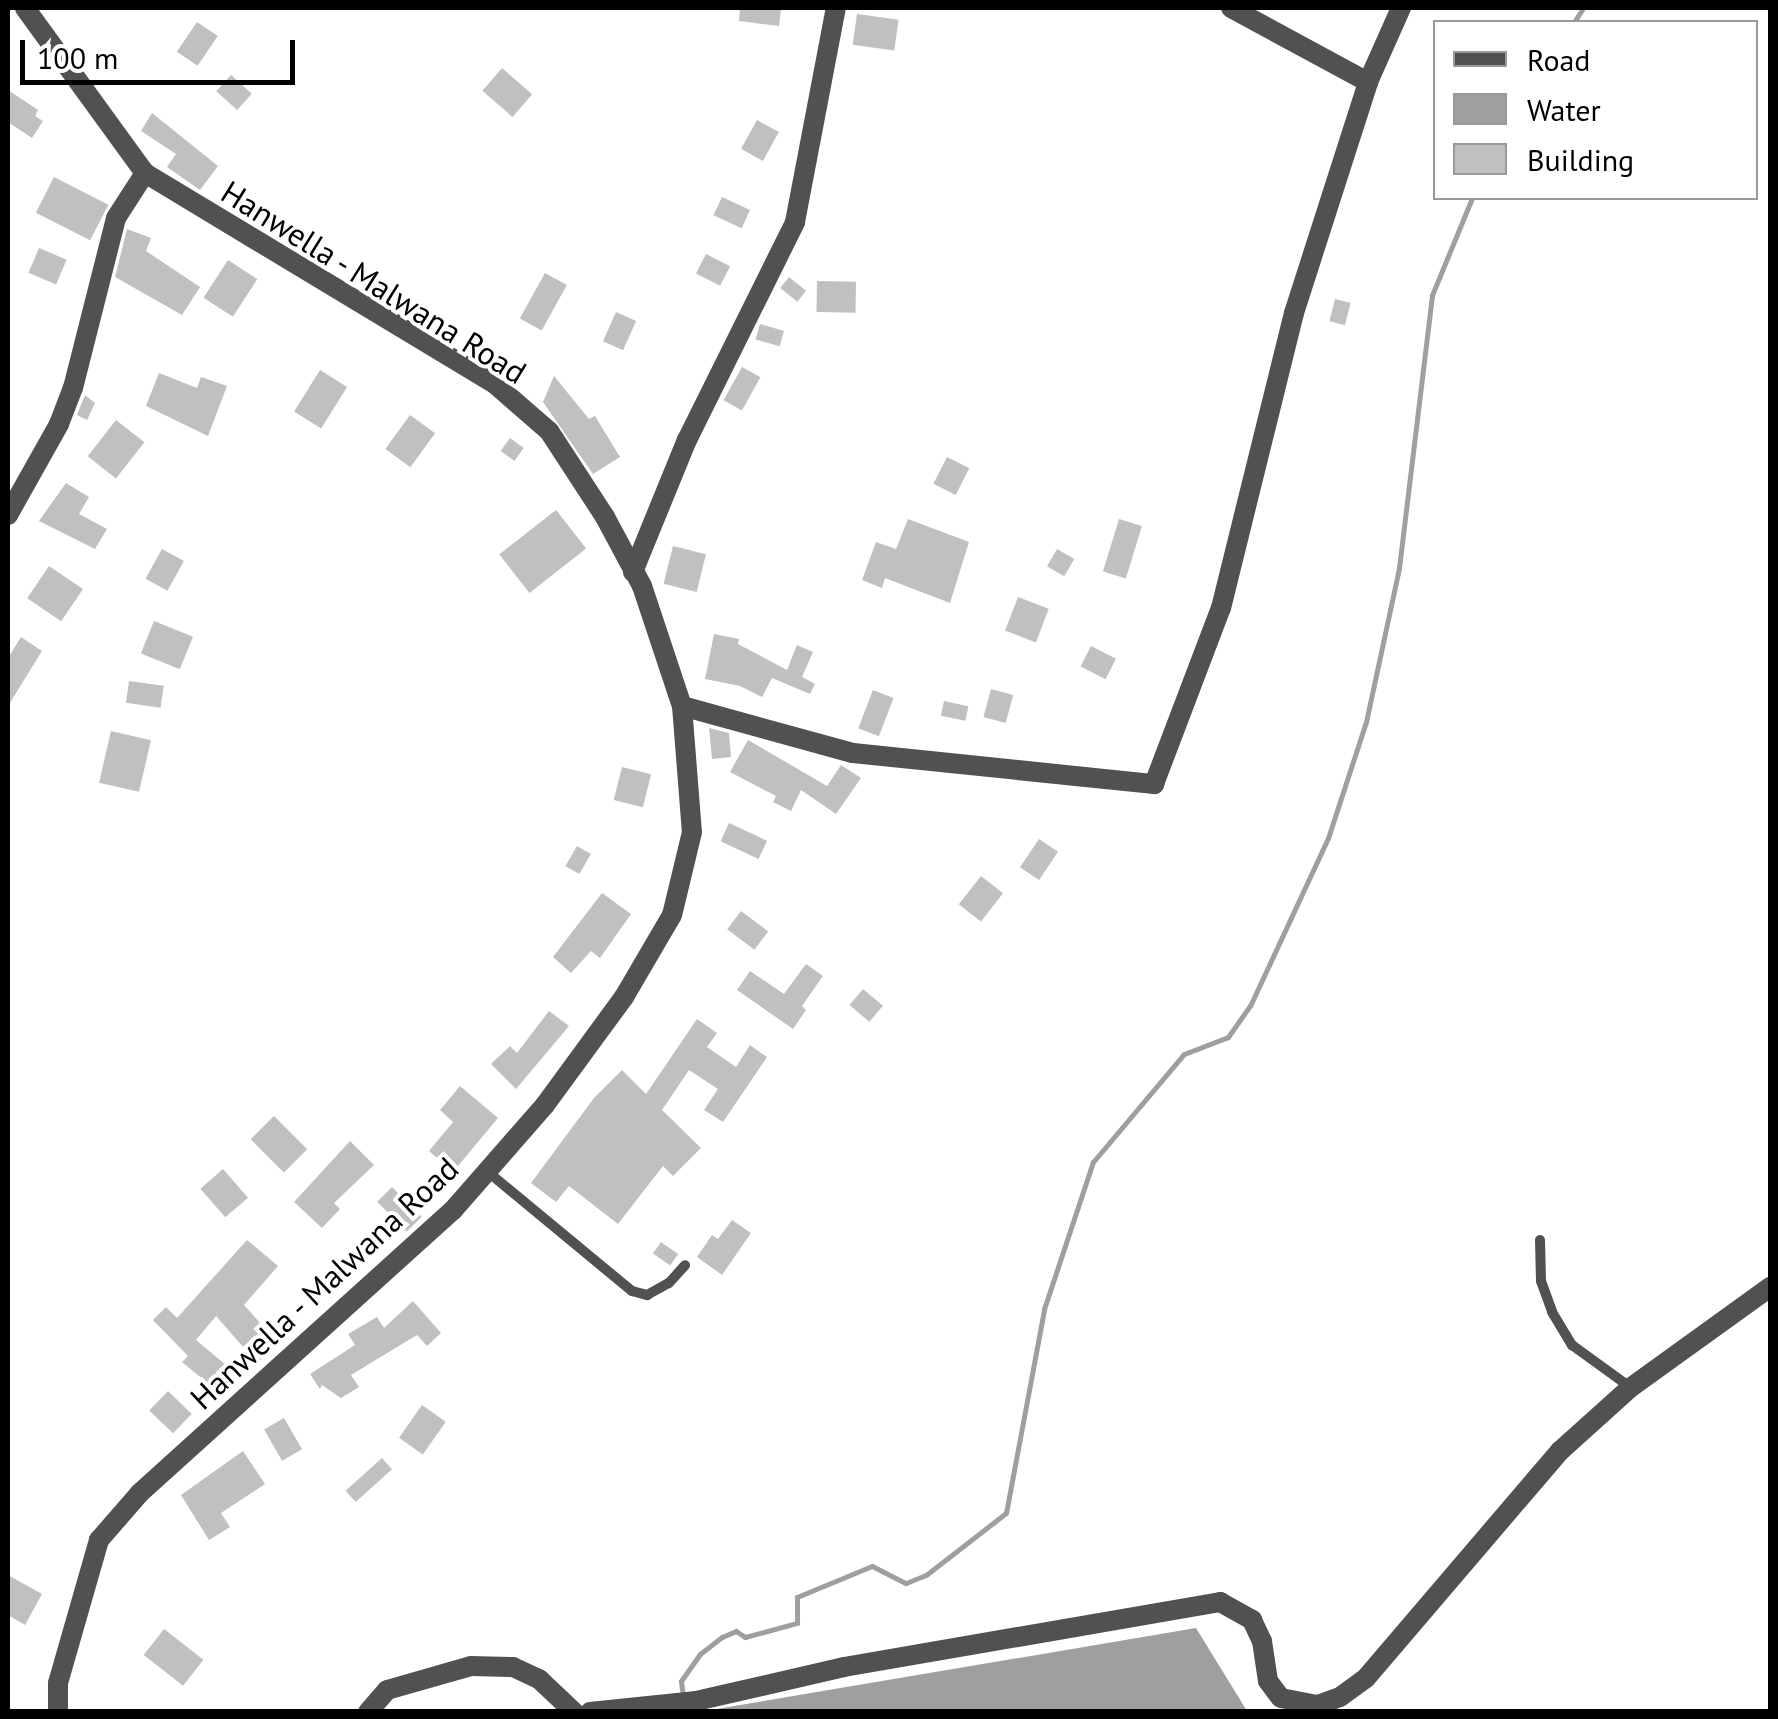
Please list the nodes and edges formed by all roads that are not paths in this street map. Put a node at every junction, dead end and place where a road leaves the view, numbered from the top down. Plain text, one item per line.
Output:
1 (26, 8) edge
2 (836, 8) edge
3 (1231, 8) edge
4 (1401, 8) edge
5 (1368, 82) junction
6 (144, 173) junction
7 (8, 515) edge
8 (633, 572) junction
9 (682, 706) junction
10 (487, 1172) junction
11 (1540, 1240) dead end
12 (685, 1265) dead end
13 (1770, 1287) edge
14 (1630, 1388) junction
15 (58, 1712) edge
16 (368, 1712) edge
17 (574, 1712) edge
18 (590, 1712) edge

1 - 6 street, Hanwella - Malwana Road
2 - 8 street
3 - 5 street
4 - 5 street
5 - 9 street
6 - 7 street
6 - 8 street, Hanwella - Malwana Road
8 - 9 street, Hanwella - Malwana Road
9 - 10 street, Hanwella - Malwana Road
10 - 12 lane
10 - 15 street, Hanwella - Malwana Road
11 - 14 lane
13 - 14 street
14 - 18 street
16 - 17 street

